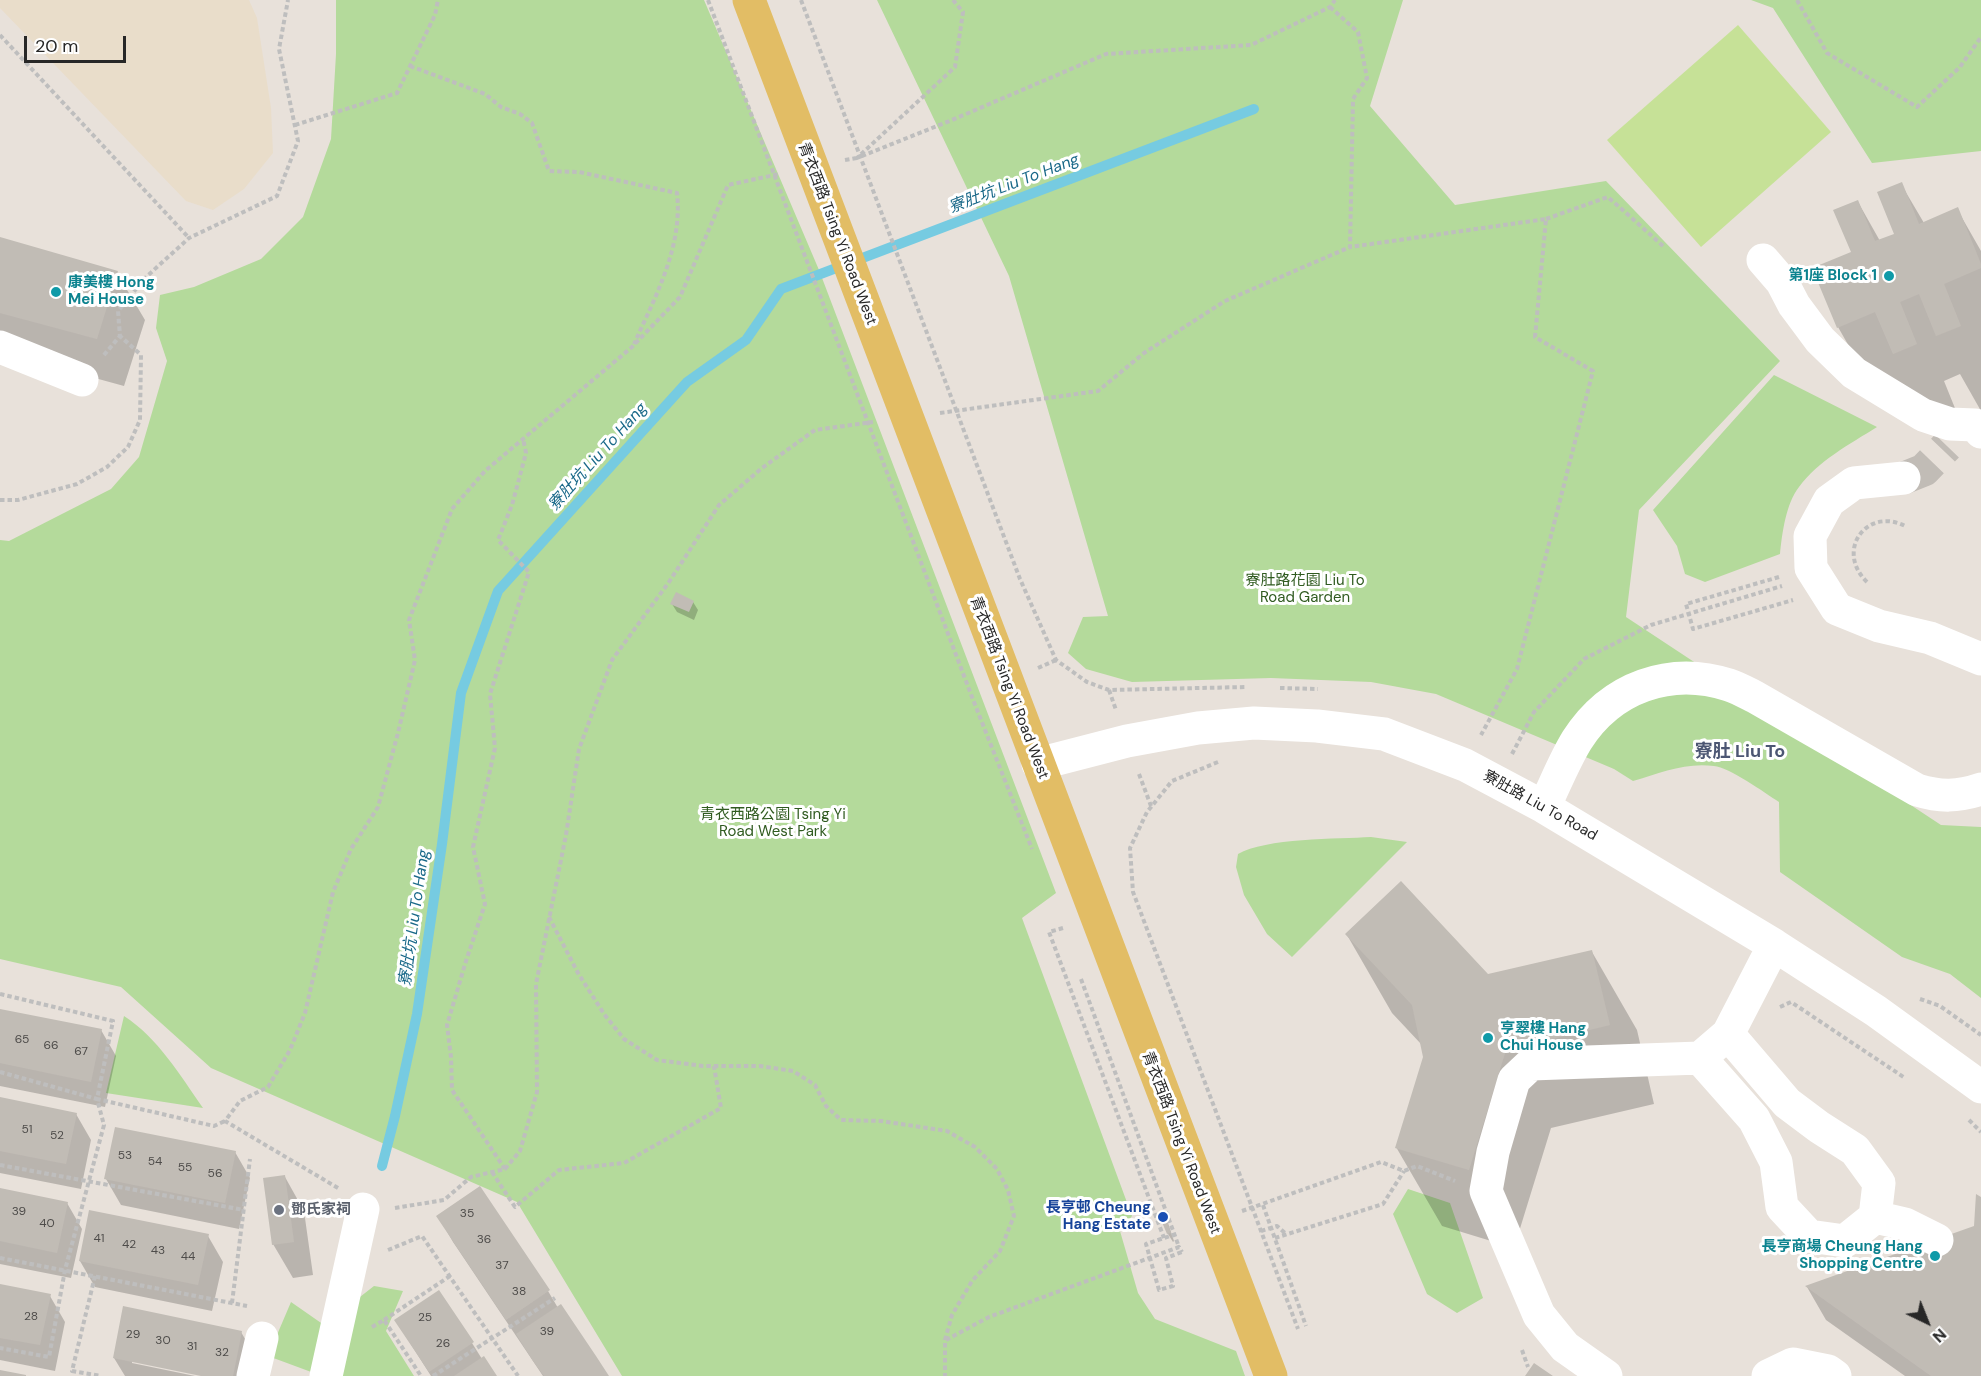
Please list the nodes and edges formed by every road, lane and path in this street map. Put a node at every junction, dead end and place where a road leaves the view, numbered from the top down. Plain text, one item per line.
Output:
1 (288, 0) edge
2 (438, 0) edge
3 (708, 0) edge
4 (749, 0) edge
5 (801, 0) edge
6 (953, 0) edge
7 (1335, 0) edge
8 (1797, 0) edge
9 (1330, 7) junction
10 (0, 34) edge
11 (1981, 37) edge
12 (410, 66) junction
13 (295, 125) junction
14 (857, 158) junction
15 (836, 162) dead end
16 (782, 174) dead end
17 (1546, 219) junction
18 (189, 238) junction
19 (1663, 246) dead end
20 (1350, 247) junction
21 (1763, 260) dead end
22 (120, 336) junction
23 (0, 347) edge
24 (632, 347) junction
25 (82, 380) joint
26 (933, 414) dead end
27 (874, 422) dead end
28 (1981, 432) edge
29 (523, 438) junction
30 (1904, 478) tunnel mouth
31 (0, 500) edge
32 (1907, 527) dead end
33 (1786, 574) dead end
34 (1867, 582) dead end
35 (1788, 584) dead end
36 (1801, 597) dead end
37 (1689, 615) junction
38 (1981, 659) edge
39 (1056, 660) dead end
40 (1477, 741) dead end
41 (1510, 757) dead end
42 (1223, 760) dead end
43 (1038, 764) junction
44 (1981, 789) edge
45 (1544, 807) junction
46 (1032, 851) dead end
47 (549, 917) junction
48 (1066, 939) dead end
49 (1774, 945) junction
50 (1078, 971) dead end
51 (0, 994) edge
52 (1775, 1008) dead end
53 (1728, 1034) junction
54 (1700, 1058) junction
55 (714, 1066) junction
56 (0, 1072) edge
57 (1914, 1083) dead end
58 (1981, 1086) edge
59 (97, 1099) junction
60 (1963, 1116) dead end
61 (225, 1121) junction
62 (1981, 1132) edge
63 (250, 1159) dead end
64 (0, 1165) edge
65 (505, 1169) junction
66 (1404, 1171) junction
67 (492, 1172) junction
68 (88, 1181) junction
69 (1460, 1182) dead end
70 (364, 1202) junction
71 (244, 1210) junction
72 (1875, 1217) junction
73 (1261, 1231) junction
74 (1287, 1234) junction
75 (1164, 1238) dead end
76 (1275, 1238) junction
77 (1937, 1240) dead end
78 (354, 1247) junction
79 (1179, 1247) junction
80 (0, 1258) edge
81 (1150, 1258) junction
82 (65, 1270) junction
83 (95, 1276) junction
84 (450, 1276) junction
85 (555, 1298) dead end
86 (232, 1303) junction
87 (384, 1320) junction
88 (258, 1323) joint
89 (1306, 1326) dead end
90 (1298, 1329) dead end
91 (492, 1338) junction
92 (334, 1340) junction
93 (945, 1340) junction
94 (1521, 1347) dead end
95 (0, 1348) edge
96 (1528, 1367) dead end
97 (100, 1376) edge
98 (253, 1376) edge
99 (326, 1376) edge
100 (421, 1376) edge
101 (433, 1376) edge
102 (518, 1376) edge
103 (945, 1376) edge
104 (1271, 1376) edge
105 (1606, 1376) edge
106 (1768, 1376) edge
107 (1834, 1376) edge

1 - 13 path
2 - 12 path
3 - 46 path
4 - 43 main road, 青衣西路 Tsing Yi Road West
5 - 39 path
6 - 14 path
7 - 9 path
8 - 11 path
9 - 14 path
9 - 20 path
10 - 18 path
12 - 13 path
12 - 24 path
13 - 18 path
14 - 15 path
16 - 24 path
17 - 19 path
17 - 20 path
17 - 40 path
18 - 22 path
20 - 26 path
21 - 28 street
22 - 25 path
22 - 31 path
23 - 25 street
24 - 29 path
27 - 47 path
29 - 61 path
29 - 65 path
30 - 38 street
32 - 34 path
33 - 37 path
35 - 37 path
36 - 37 path
37 - 41 path
42 - 73 path
43 - 45 street, 寮肚路 Liu To Road
43 - 104 main road, 青衣西路 Tsing Yi Road West
44 - 45 street
45 - 49 street, 寮肚路 Liu To Road
47 - 55 path
47 - 65 path
48 - 75 path
49 - 53 street
49 - 58 street, 寮肚路 Liu To Road
50 - 79 path
51 - 59 path
52 - 57 path
53 - 54 street
53 - 72 street
54 - 72 street
54 - 105 street
55 - 67 path
55 - 93 path
56 - 59 path
59 - 61 path
59 - 68 path
60 - 62 path
61 - 70 path
63 - 71 path
64 - 68 path
65 - 67 path
66 - 69 path
66 - 74 path
66 - 76 path
67 - 70 path
68 - 71 path
68 - 82 path
70 - 78 street
71 - 86 path
72 - 77 street
73 - 74 path
73 - 90 path
74 - 76 path
76 - 89 path
78 - 84 path
78 - 92 street
79 - 81 path
79 - 81 path
80 - 82 path
81 - 93 path
82 - 83 path
82 - 95 path
83 - 86 path
83 - 97 path
84 - 87 path
84 - 91 path
85 - 91 path
86 - 88 path
87 - 92 path
87 - 100 path
88 - 98 street
91 - 101 path
91 - 102 path
92 - 99 street
93 - 103 path
94 - 96 path
106 - 107 street

